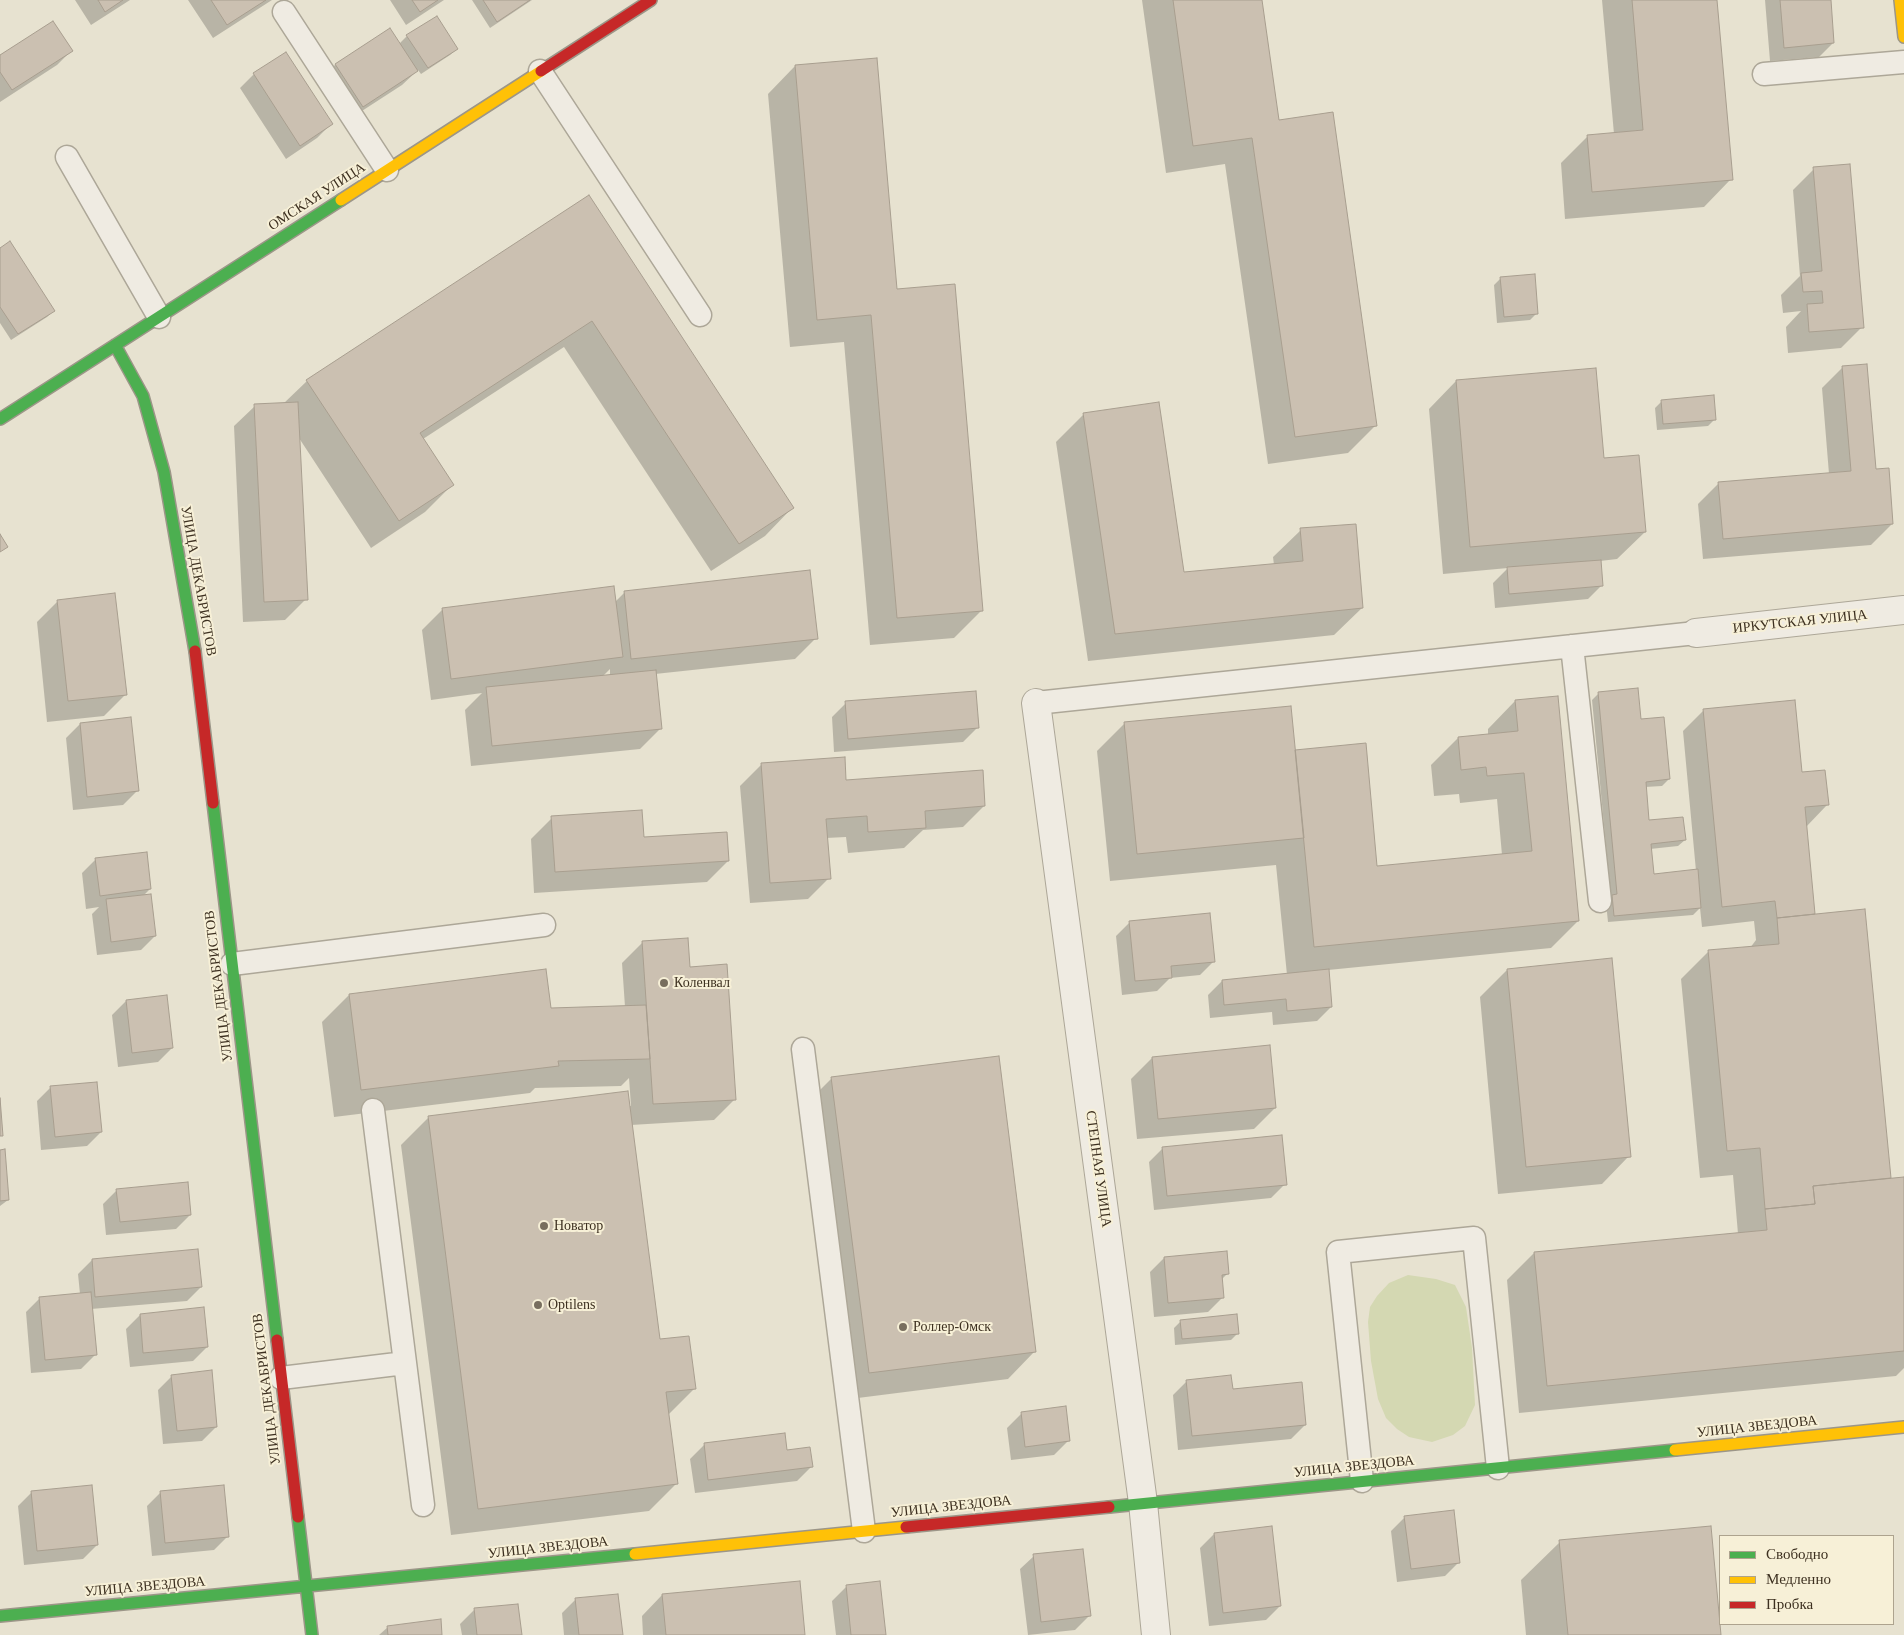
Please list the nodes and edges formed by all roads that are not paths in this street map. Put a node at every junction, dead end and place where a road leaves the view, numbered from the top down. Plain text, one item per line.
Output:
1 (651, 0) edge
2 (1900, 0) edge
3 (284, 12) dead end
4 (1904, 37) edge
5 (1904, 62) edge
6 (540, 71) junction
7 (1764, 74) dead end
8 (67, 157) dead end
9 (387, 170) junction
10 (700, 315) dead end
11 (159, 317) junction
12 (115, 345) junction
13 (0, 419) edge
14 (1904, 610) edge
15 (1696, 633) joint
16 (1572, 646) junction
17 (1036, 703) joint
18 (1600, 901) dead end
19 (544, 925) dead end
20 (232, 964) junction
21 (803, 1049) dead end
22 (373, 1110) dead end
23 (405, 1362) junction
24 (281, 1378) junction
25 (1904, 1427) edge
26 (1498, 1468) junction
27 (1362, 1481) junction
28 (1143, 1503) junction
29 (423, 1505) dead end
30 (864, 1531) junction
31 (306, 1587) junction
32 (0, 1616) edge
33 (312, 1635) edge
34 (1156, 1635) edge

1 - 6 street, ОМСКАЯ УЛИЦА
2 - 4 street
3 - 9 lane
5 - 7 lane
6 - 9 street, ОМСКАЯ УЛИЦА
6 - 10 lane
8 - 11 lane
9 - 11 street, ОМСКАЯ УЛИЦА
11 - 12 street, ОМСКАЯ УЛИЦА
12 - 13 street, ОМСКАЯ УЛИЦА
12 - 20 street, УЛИЦА ДЕКАБРИСТОВ
14 - 15 street, ИРКУТСКАЯ УЛИЦА
15 - 16 lane
16 - 17 lane
16 - 18 lane
17 - 28 street, СТЕПНАЯ УЛИЦА
19 - 20 lane
20 - 24 street, УЛИЦА ДЕКАБРИСТОВ
21 - 30 lane
22 - 23 lane
23 - 24 lane
23 - 29 lane
24 - 31 street, УЛИЦА ДЕКАБРИСТОВ
25 - 26 street, УЛИЦА ЗВЕЗДОВА
26 - 27 street, УЛИЦА ЗВЕЗДОВА
26 - 27 lane
27 - 28 street, УЛИЦА ЗВЕЗДОВА
28 - 30 street, УЛИЦА ЗВЕЗДОВА
28 - 34 street, СТЕПНАЯ УЛИЦА
30 - 31 street, УЛИЦА ЗВЕЗДОВА
31 - 32 street, УЛИЦА ЗВЕЗДОВА
31 - 33 street, УЛИЦА ДЕКАБРИСТОВ

